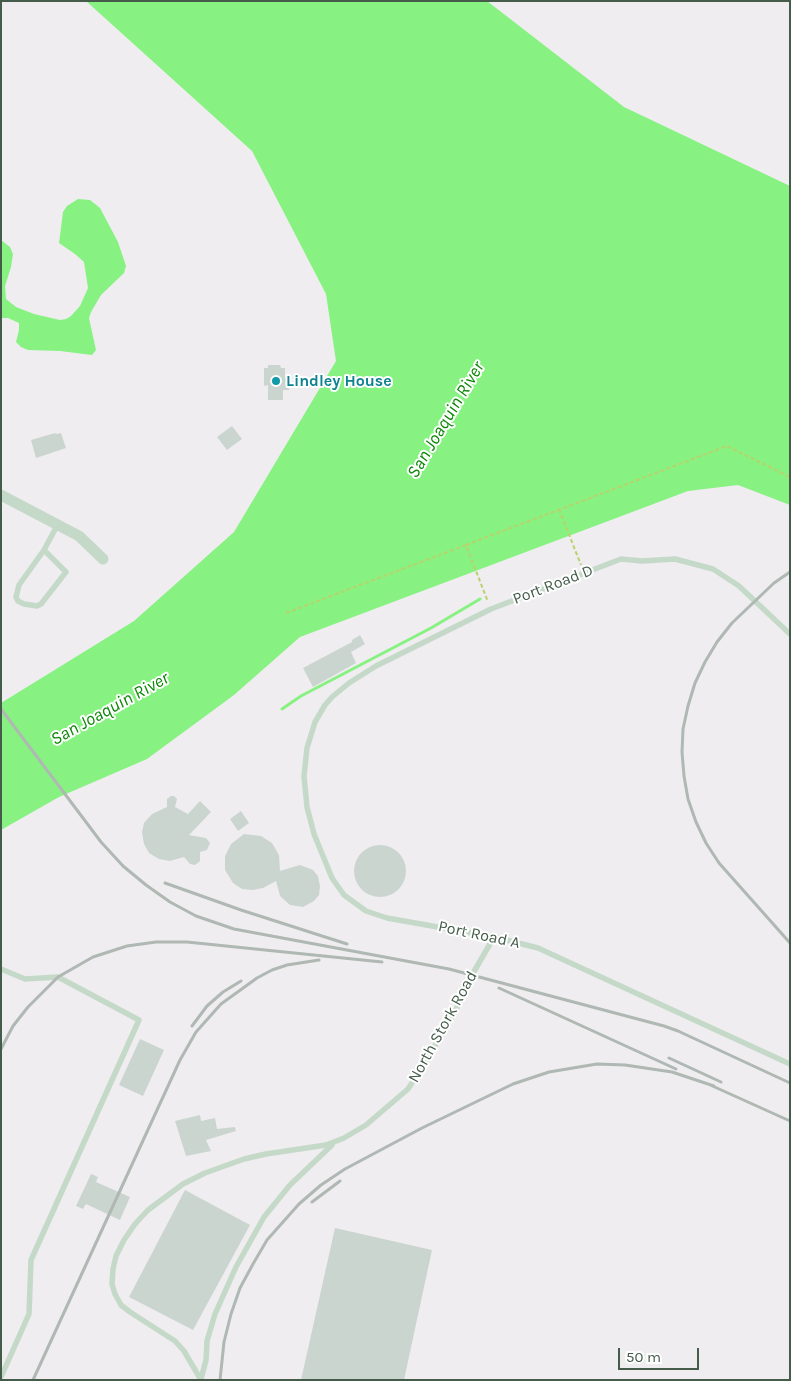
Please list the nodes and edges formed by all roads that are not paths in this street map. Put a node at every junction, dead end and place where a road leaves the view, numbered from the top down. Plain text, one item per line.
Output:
1 (1, 495) edge
2 (58, 524) junction
3 (44, 550) junction
4 (103, 559) dead end
5 (790, 634) edge
6 (321, 711) joint
7 (494, 936) junction
8 (1, 969) edge
9 (790, 1064) edge
10 (335, 1142) junction
11 (1, 1377) edge
12 (201, 1380) edge

1 - 2 street
2 - 3 lane
2 - 4 street
3 - 3 lane
5 - 6 lane, Port Road D
6 - 7 lane, Port Road A
7 - 9 lane, Port Road A
7 - 10 lane, North Stork Road
8 - 11 lane
10 - 12 lane
10 - 12 lane, North Stork Road

